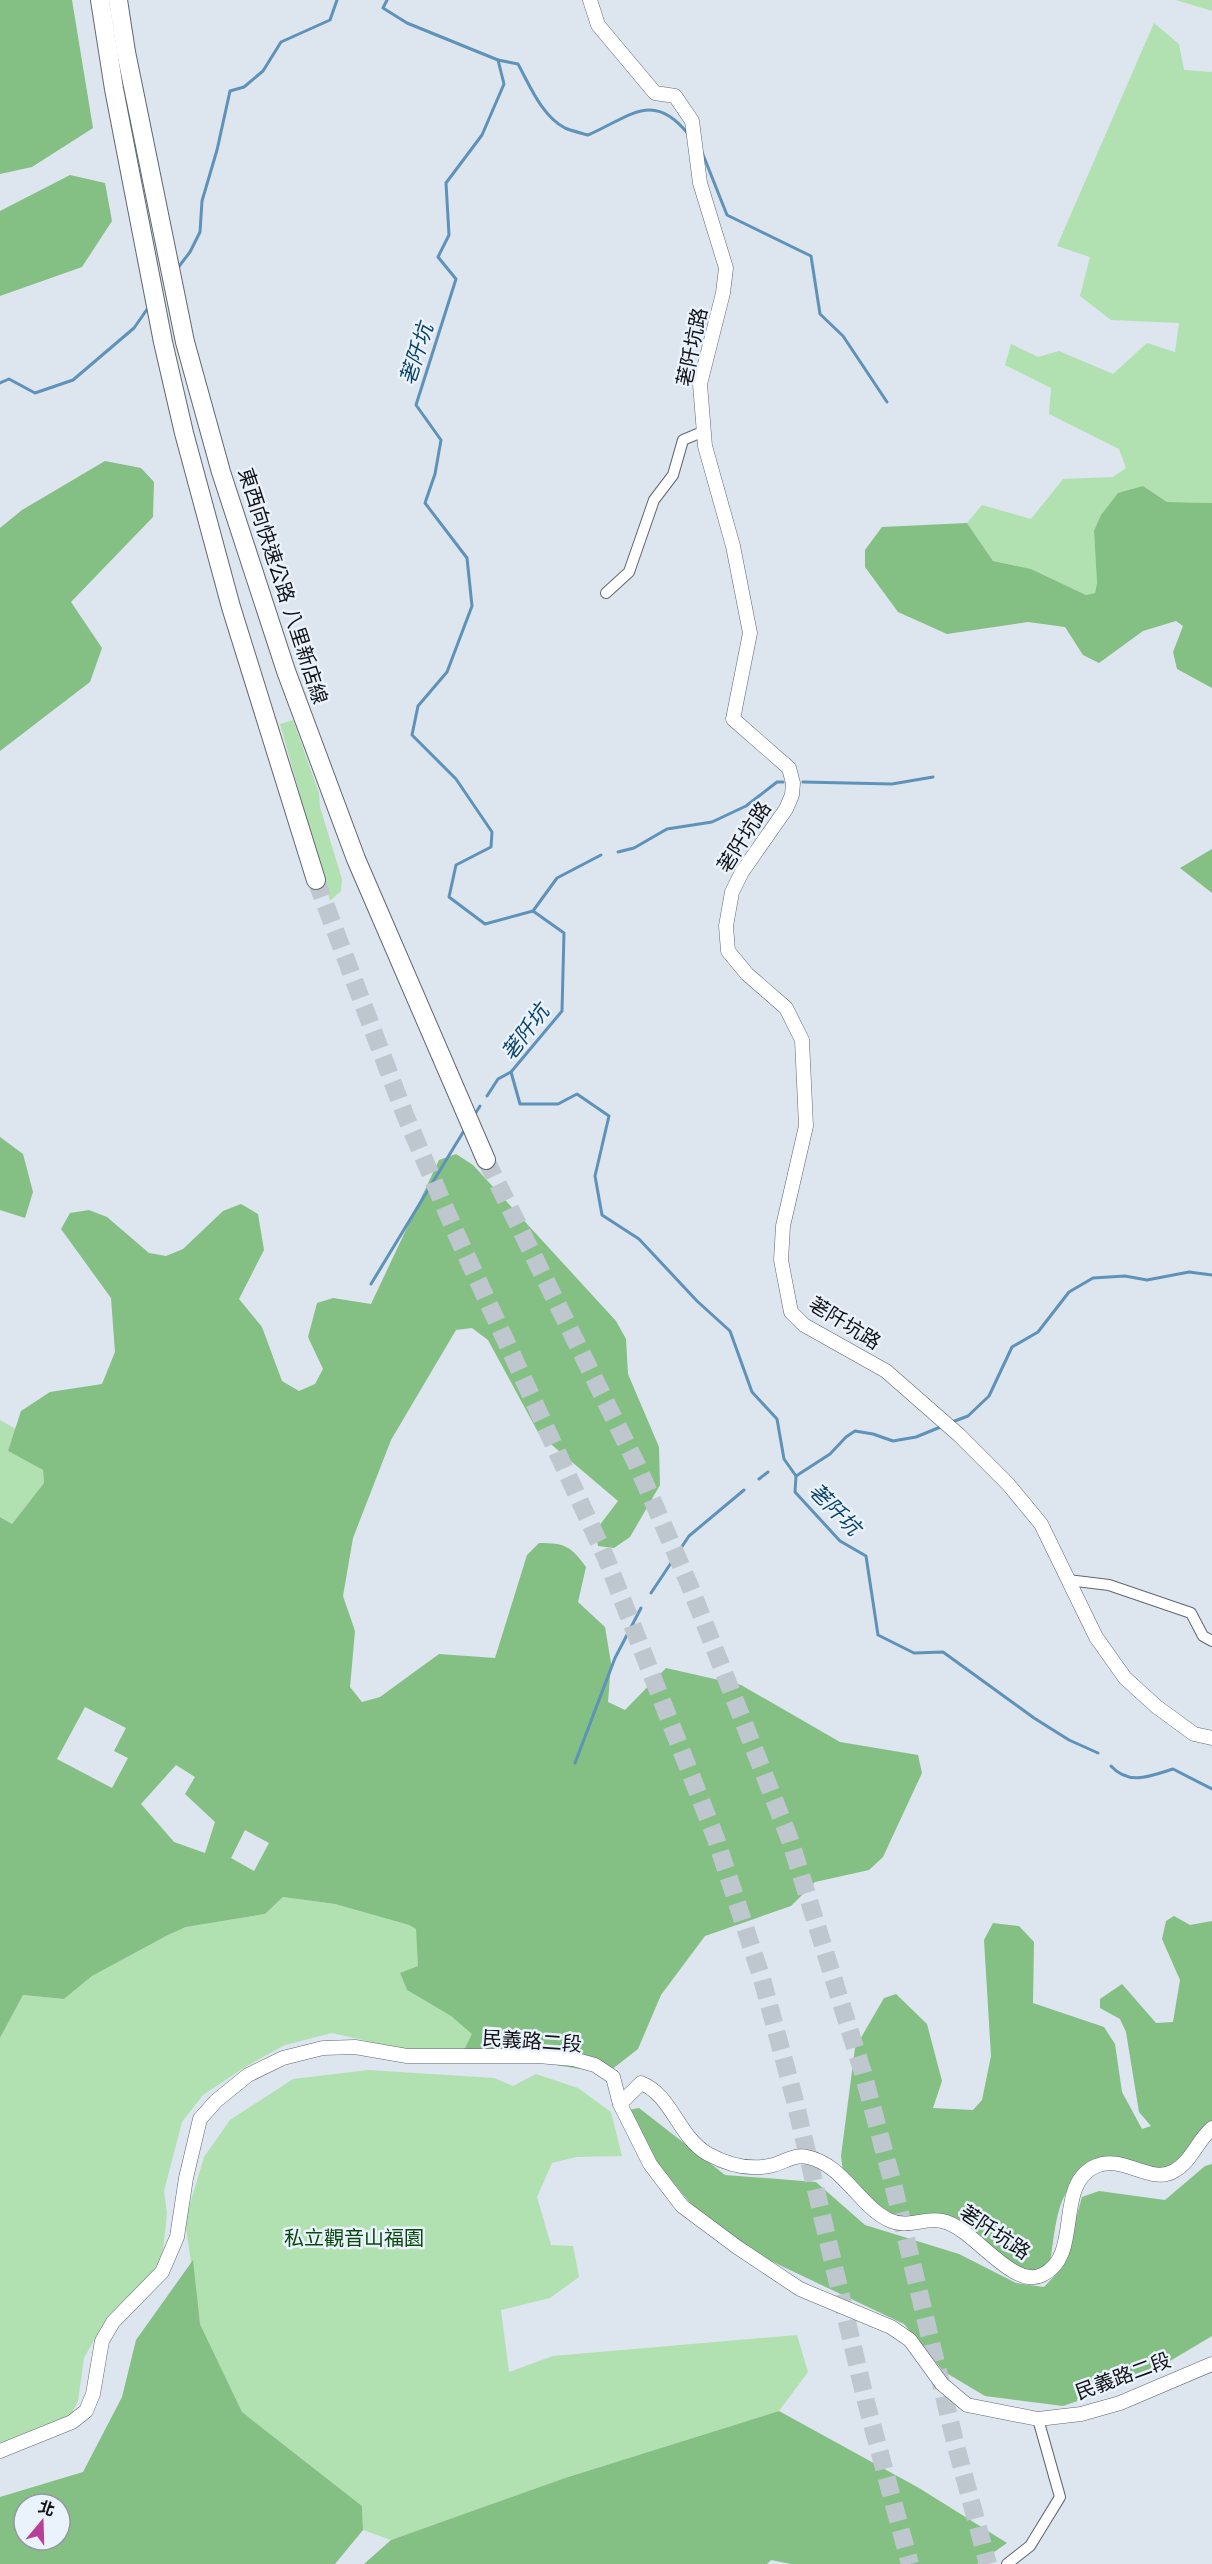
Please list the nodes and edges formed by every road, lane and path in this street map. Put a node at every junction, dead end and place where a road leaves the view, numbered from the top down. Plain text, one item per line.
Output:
1 (100, 0) edge
2 (118, 0) edge
3 (590, 0) edge
4 (702, 432) junction
5 (606, 593) dead end
6 (316, 880) tunnel mouth
7 (486, 1160) tunnel mouth
8 (1068, 1580) junction
9 (1212, 1641) edge
10 (1212, 1738) edge
11 (620, 2104) junction
12 (1212, 2128) edge
13 (1212, 2364) edge
14 (1038, 2419) junction
15 (0, 2451) edge
16 (1007, 2564) edge

1 - 6 highway
2 - 7 highway, 東西向快速公路 八里新店線
3 - 4 street, 荖阡坑路
4 - 5 street
4 - 8 street, 荖阡坑路
8 - 9 street
8 - 10 street, 荖阡坑路
11 - 12 street, 荖阡坑路
11 - 14 street, 民義路二段
11 - 15 street, 民義路二段
13 - 14 street, 民義路二段
14 - 16 street

